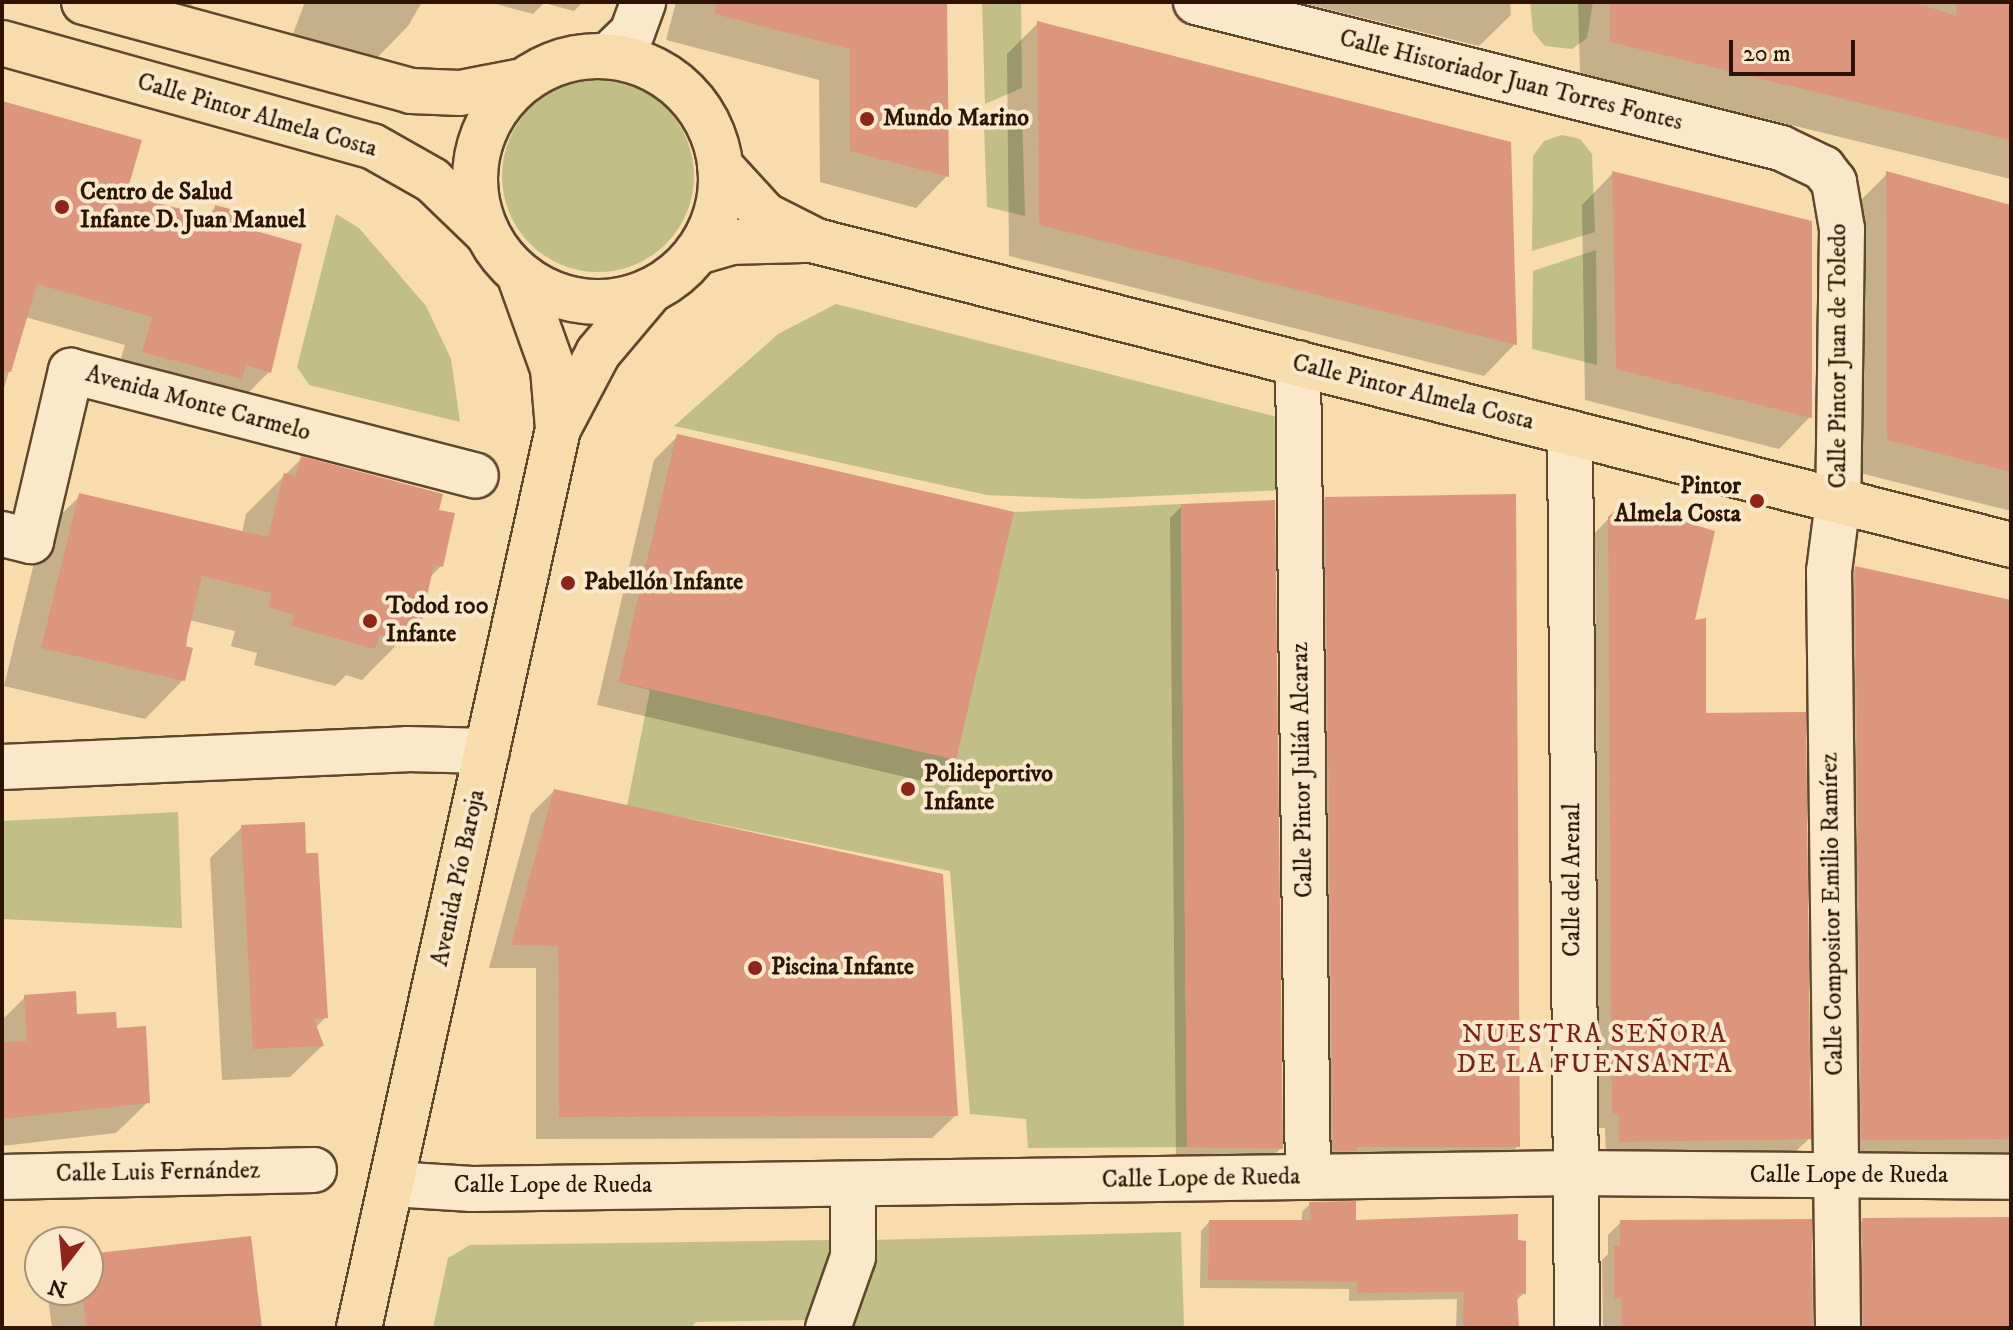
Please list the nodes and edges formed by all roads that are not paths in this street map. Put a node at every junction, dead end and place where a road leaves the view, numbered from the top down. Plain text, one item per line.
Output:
1 (84, 2) edge
2 (1196, 2) edge
3 (641, 10) edge
4 (2, 43) edge
5 (628, 62) junction
6 (522, 81) junction
7 (720, 166) junction
8 (1823, 168) joint
9 (488, 235) junction
10 (816, 241) junction
11 (697, 252) junction
12 (519, 274) junction
13 (651, 290) junction
14 (1298, 363) junction
15 (558, 429) junction
16 (1570, 433) junction
17 (476, 476) dead end
18 (1838, 501) junction
19 (2, 534) edge
20 (2011, 545) edge
21 (487, 751) junction
22 (2, 767) edge
23 (314, 1170) dead end
24 (1573, 1173) junction
25 (1836, 1176) junction
26 (2, 1177) edge
27 (1308, 1177) junction
28 (2011, 1177) edge
29 (392, 1184) junction
30 (853, 1184) junction
31 (359, 1328) edge
32 (828, 1328) edge
33 (1577, 1328) edge
34 (1838, 1328) edge

1 - 6 main road
2 - 8 street, Calle Historiador Juan Torres Fontes
3 - 5 street
4 - 9 main road, Calle Pintor Almela Costa
5 - 6 main road
5 - 7 main road
6 - 9 main road
7 - 10 main road, Calle Pintor Almela Costa
7 - 11 main road
8 - 18 street, Calle Pintor Juan de Toledo
9 - 12 main road
10 - 11 main road, Calle Pintor Almela Costa
10 - 14 main road, Calle Pintor Almela Costa
11 - 13 main road
12 - 13 main road
12 - 15 main road, Avenida Pío Baroja
13 - 15 main road, Avenida Pío Baroja
14 - 16 main road, Calle Pintor Almela Costa
14 - 27 street, Calle Pintor Julián Alcaraz
15 - 21 main road, Avenida Pío Baroja
16 - 18 main road, Calle Pintor Almela Costa
16 - 24 street, Calle del Arenal
17 - 19 street, Avenida Monte Carmelo
18 - 20 main road, Calle Pintor Almela Costa
18 - 25 street, Calle Compositor Emilio Ramírez
21 - 22 street
21 - 29 main road, Avenida Pío Baroja
23 - 26 street, Calle Luis Fernández
24 - 25 street, Calle Lope de Rueda
24 - 27 street, Calle Lope de Rueda
24 - 33 street, Calle del Arenal
25 - 28 street, Calle Lope de Rueda
25 - 34 street, Calle Compositor Emilio Ramírez
27 - 30 street, Calle Lope de Rueda
29 - 30 street, Calle Lope de Rueda
29 - 31 main road, Avenida Pío Baroja
30 - 32 street

